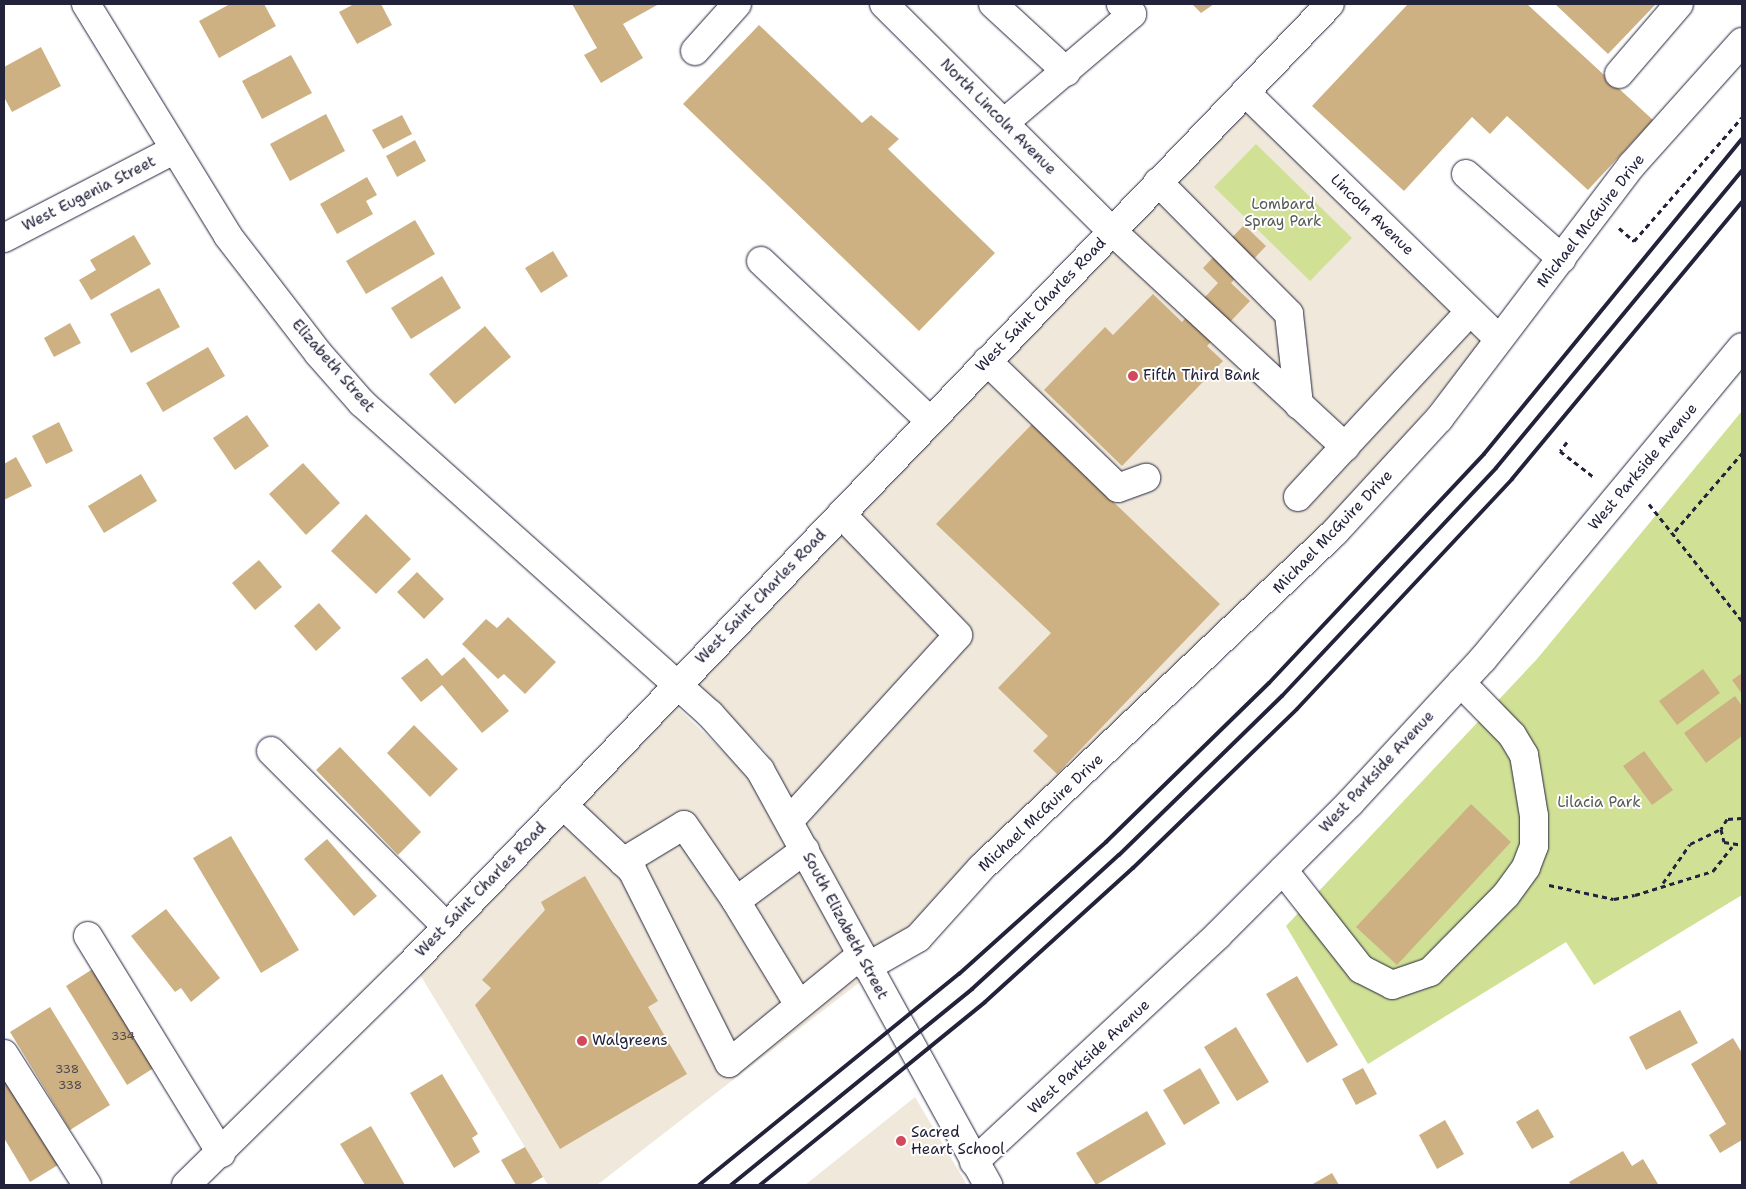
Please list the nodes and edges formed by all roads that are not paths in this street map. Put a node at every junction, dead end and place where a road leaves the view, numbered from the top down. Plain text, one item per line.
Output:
1 (86, 4) edge
2 (737, 4) edge
3 (884, 4) edge
4 (993, 4) edge
5 (1121, 4) edge
6 (1330, 4) edge
7 (1679, 4) edge
8 (1742, 42) edge
9 (695, 51) dead end
10 (1068, 72) junction
11 (1619, 74) dead end
12 (1245, 92) junction
13 (1004, 123) junction
14 (174, 150) junction
15 (1466, 174) dead end
16 (1158, 182) junction
17 (1112, 231) junction
18 (4, 238) edge
19 (1562, 259) junction
20 (761, 261) dead end
21 (1470, 311) junction
22 (1498, 338) junction
23 (1742, 347) edge
24 (987, 361) junction
25 (1299, 405) junction
26 (930, 421) junction
27 (1345, 448) junction
28 (1146, 478) dead end
29 (1298, 497) dead end
30 (841, 514) junction
31 (1460, 683) junction
32 (678, 684) junction
33 (272, 751) dead end
34 (563, 805) junction
35 (789, 821) junction
36 (805, 850) junction
37 (623, 862) junction
38 (1283, 870) junction
39 (736, 901) junction
40 (445, 925) junction
41 (88, 936) dead end
42 (864, 961) junction
43 (799, 1005) junction
44 (4, 1054) edge
45 (220, 1153) junction
46 (974, 1162) junction
47 (86, 1185) edge
48 (186, 1185) edge
49 (988, 1185) edge

1 - 14 street, Elizabeth Street
2 - 9 street
3 - 13 street, North Lincoln Avenue
4 - 10 street
5 - 10 street
6 - 12 street, West Saint Charles Road
7 - 11 street
8 - 19 street, Michael McGuire Drive
10 - 13 street
12 - 16 street, West Saint Charles Road
12 - 21 street, Lincoln Avenue
13 - 17 street, North Lincoln Avenue
14 - 18 street, West Eugenia Street
14 - 32 street, Elizabeth Street
15 - 19 street
16 - 17 street, West Saint Charles Road
16 - 25 street
17 - 24 street, West Saint Charles Road
17 - 25 street, North Lincoln Avenue
19 - 22 street, Michael McGuire Drive
20 - 26 street
21 - 22 street, Lincoln Avenue
21 - 27 street
22 - 42 street, Michael McGuire Drive
23 - 31 street, West Parkside Avenue
24 - 26 street, West Saint Charles Road
24 - 28 street
25 - 27 street, North Lincoln Avenue
26 - 30 street, West Saint Charles Road
27 - 29 street
30 - 32 street, West Saint Charles Road
30 - 35 street
31 - 38 street, West Parkside Avenue
31 - 38 street
32 - 34 street, West Saint Charles Road
32 - 35 street, South Elizabeth Street
33 - 40 street
34 - 37 street
34 - 40 street, West Saint Charles Road
35 - 36 street, South Elizabeth Street
36 - 39 street
36 - 42 street, South Elizabeth Street
37 - 39 street
37 - 43 street, Michael McGuire Drive
38 - 46 street, West Parkside Avenue
39 - 43 street
40 - 45 street, West Saint Charles Road
41 - 45 street
42 - 43 street, Michael McGuire Drive
42 - 46 street, South Elizabeth Street
44 - 47 street
45 - 48 street, West Saint Charles Road
46 - 49 street, South Elizabeth Street

